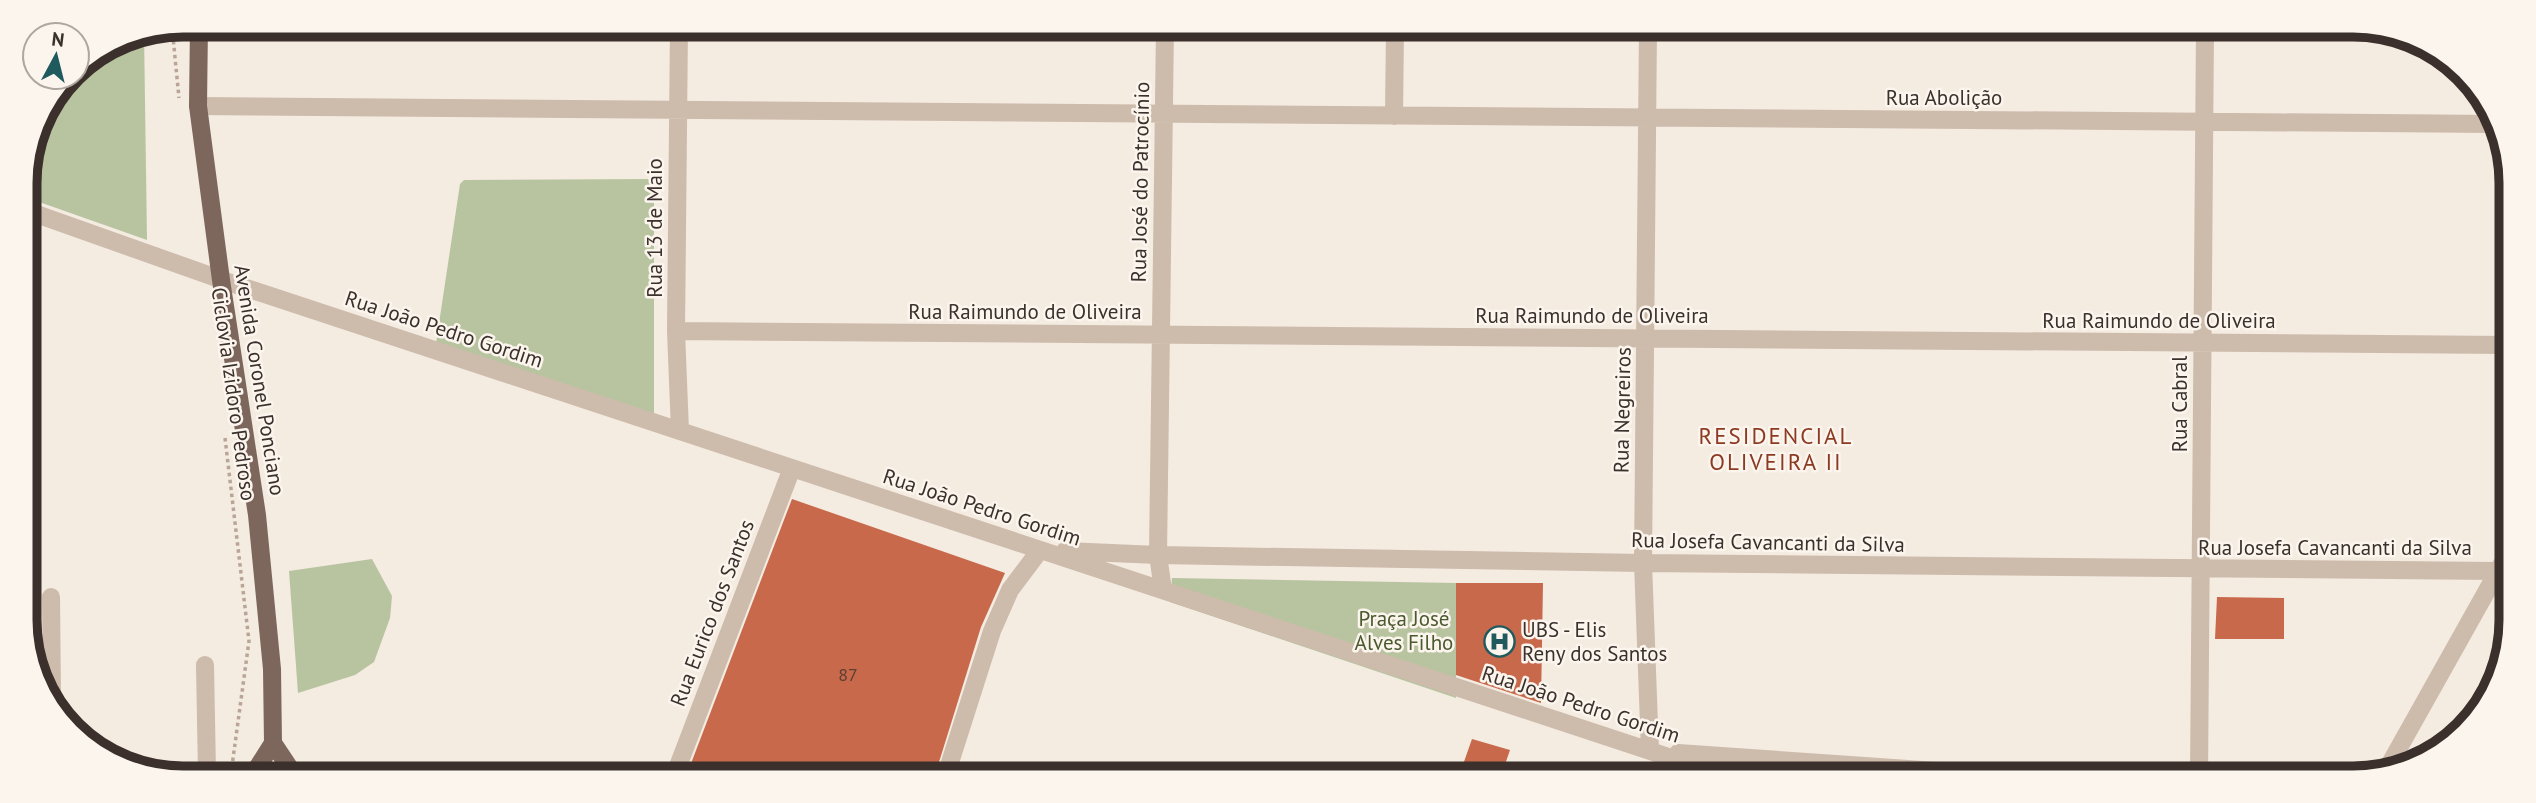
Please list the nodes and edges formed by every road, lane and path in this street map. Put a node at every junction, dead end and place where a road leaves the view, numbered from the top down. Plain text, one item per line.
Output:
1 (199, 37) edge
2 (679, 37) edge
3 (1165, 37) edge
4 (1395, 37) edge
5 (1648, 37) edge
6 (2205, 37) edge
7 (172, 38) edge
8 (198, 106) junction
9 (180, 109) dead end
10 (678, 110) junction
11 (1164, 114) junction
12 (1394, 116) junction
13 (1648, 117) junction
14 (2204, 122) junction
15 (2487, 124) edge
16 (37, 220) edge
17 (221, 280) junction
18 (676, 331) junction
19 (1161, 335) junction
20 (1645, 339) junction
21 (2202, 343) junction
22 (2499, 345) edge
23 (680, 431) junction
24 (225, 436) dead end
25 (792, 468) junction
26 (1040, 550) junction
27 (1158, 555) junction
28 (1643, 563) junction
29 (2499, 567) edge
30 (2201, 569) junction
31 (2496, 571) junction
32 (1163, 590) junction
33 (51, 597) dead end
34 (205, 665) dead end
35 (52, 685) edge
36 (273, 743) junction
37 (1650, 751) junction
38 (2391, 761) edge
39 (206, 766) edge
40 (232, 766) dead end
41 (258, 766) edge
42 (288, 766) edge
43 (678, 766) edge
44 (949, 766) edge
45 (1696, 766) edge
46 (1866, 766) edge
47 (2199, 766) edge

1 - 8 main road, Avenida Coronel Ponciano
2 - 10 street, Rua 13 de Maio
3 - 11 street, Rua José do Patrocínio
4 - 12 street
5 - 13 street, Rua Negreiros
6 - 14 street, Rua Cabral
7 - 9 path
8 - 10 street, Rua Abolição
8 - 17 main road, Avenida Coronel Ponciano
10 - 11 street, Rua Abolição
10 - 18 street, Rua 13 de Maio
11 - 12 street, Rua Abolição
11 - 19 street, Rua José do Patrocínio
12 - 13 street, Rua Abolição
13 - 14 street, Rua Abolição
13 - 20 street, Rua Negreiros
14 - 15 street, Rua Abolição
14 - 21 street, Rua Cabral
16 - 17 street, Rua João Pedro Gordim
17 - 23 street, Rua João Pedro Gordim
17 - 36 main road, Avenida Coronel Ponciano
18 - 19 street, Rua Raimundo de Oliveira
18 - 23 street, Rua 13 de Maio
19 - 20 street, Rua Raimundo de Oliveira
19 - 27 street, Rua José do Patrocínio
20 - 21 street, Rua Raimundo de Oliveira
20 - 28 street, Rua Negreiros
21 - 22 street, Rua Raimundo de Oliveira
21 - 30 street, Rua Cabral
23 - 25 street, Rua João Pedro Gordim
24 - 40 path, Ciclovia Izidoro Pedroso
25 - 26 street, Rua João Pedro Gordim
25 - 43 street, Rua Eurico dos Santos
26 - 27 street, Rua Josefa Cavancanti da Silva
26 - 32 street, Rua João Pedro Gordim
26 - 44 street
27 - 28 street, Rua Josefa Cavancanti da Silva
27 - 32 street, Rua José do Patrocínio
28 - 30 street, Rua Josefa Cavancanti da Silva
28 - 37 street, Rua Negreiros
29 - 31 street
30 - 31 street, Rua Josefa Cavancanti da Silva
30 - 47 street, Rua Cabral
31 - 38 street
32 - 37 street, Rua João Pedro Gordim
33 - 35 street
34 - 39 street
36 - 41 main road
36 - 42 main road
37 - 45 street, Rua João Pedro Gordim
37 - 46 street

